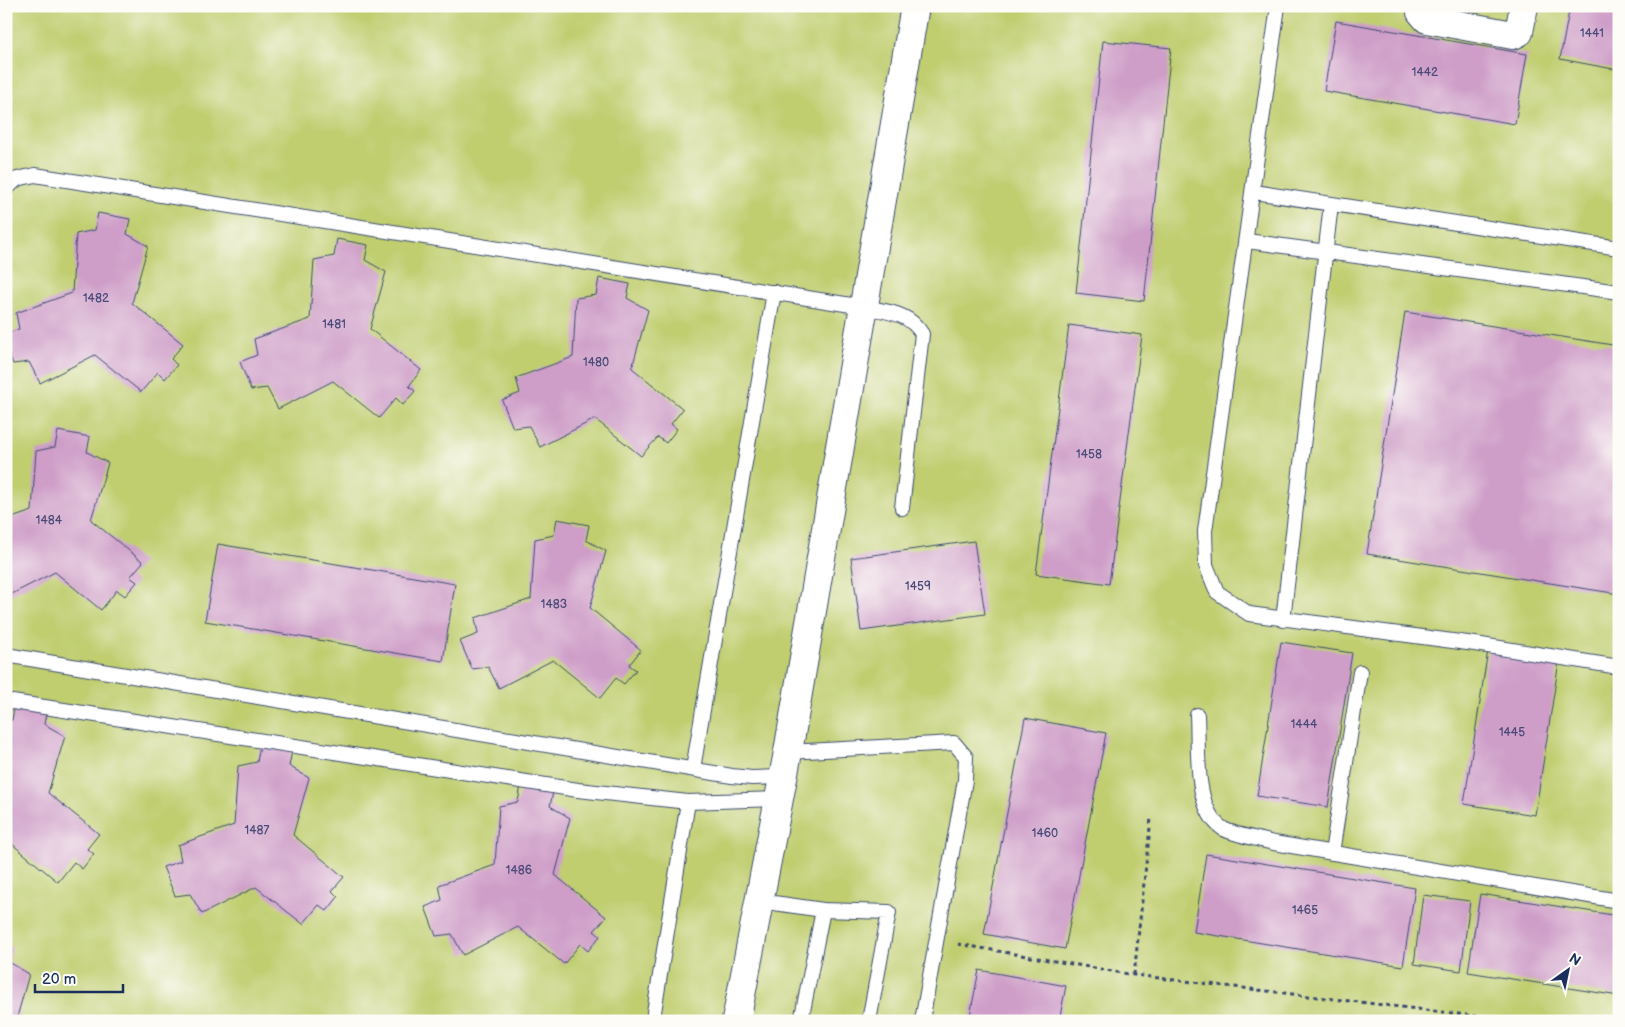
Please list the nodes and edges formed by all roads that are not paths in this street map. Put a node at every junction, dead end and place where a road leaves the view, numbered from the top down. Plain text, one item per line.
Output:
1 (915, 6) edge
2 (1278, 6) edge
3 (1422, 6) edge
4 (1524, 6) edge
5 (6, 188) edge
6 (1254, 192) junction
7 (1331, 204) junction
8 (1247, 240) junction
9 (1619, 248) edge
10 (1326, 252) junction
11 (774, 292) junction
12 (1619, 292) edge
13 (864, 307) junction
14 (902, 508) dead end
15 (1283, 620) junction
16 (6, 655) edge
17 (1619, 667) edge
18 (1360, 672) dead end
19 (6, 701) edge
20 (1197, 715) dead end
21 (693, 769) junction
22 (784, 776) junction
23 (688, 802) junction
24 (1332, 853) junction
25 (760, 901) junction
26 (1619, 901) edge
27 (823, 910) junction
28 (654, 1012) dead end
29 (736, 1021) edge
30 (800, 1021) edge
31 (869, 1021) edge
32 (922, 1021) edge

1 - 13 street
2 - 6 lane
3 - 4 street
5 - 11 lane
6 - 7 lane
6 - 8 lane
7 - 9 lane
7 - 10 lane
8 - 10 lane
8 - 15 lane
10 - 12 lane
10 - 15 lane
11 - 13 lane
11 - 21 lane
13 - 14 lane
13 - 22 street
15 - 17 lane
16 - 21 lane
18 - 24 lane
19 - 23 lane
20 - 24 lane
21 - 22 lane
22 - 23 lane
22 - 25 street
22 - 32 lane
23 - 28 lane
24 - 26 lane
25 - 27 lane
25 - 29 street
27 - 30 lane
27 - 31 lane

